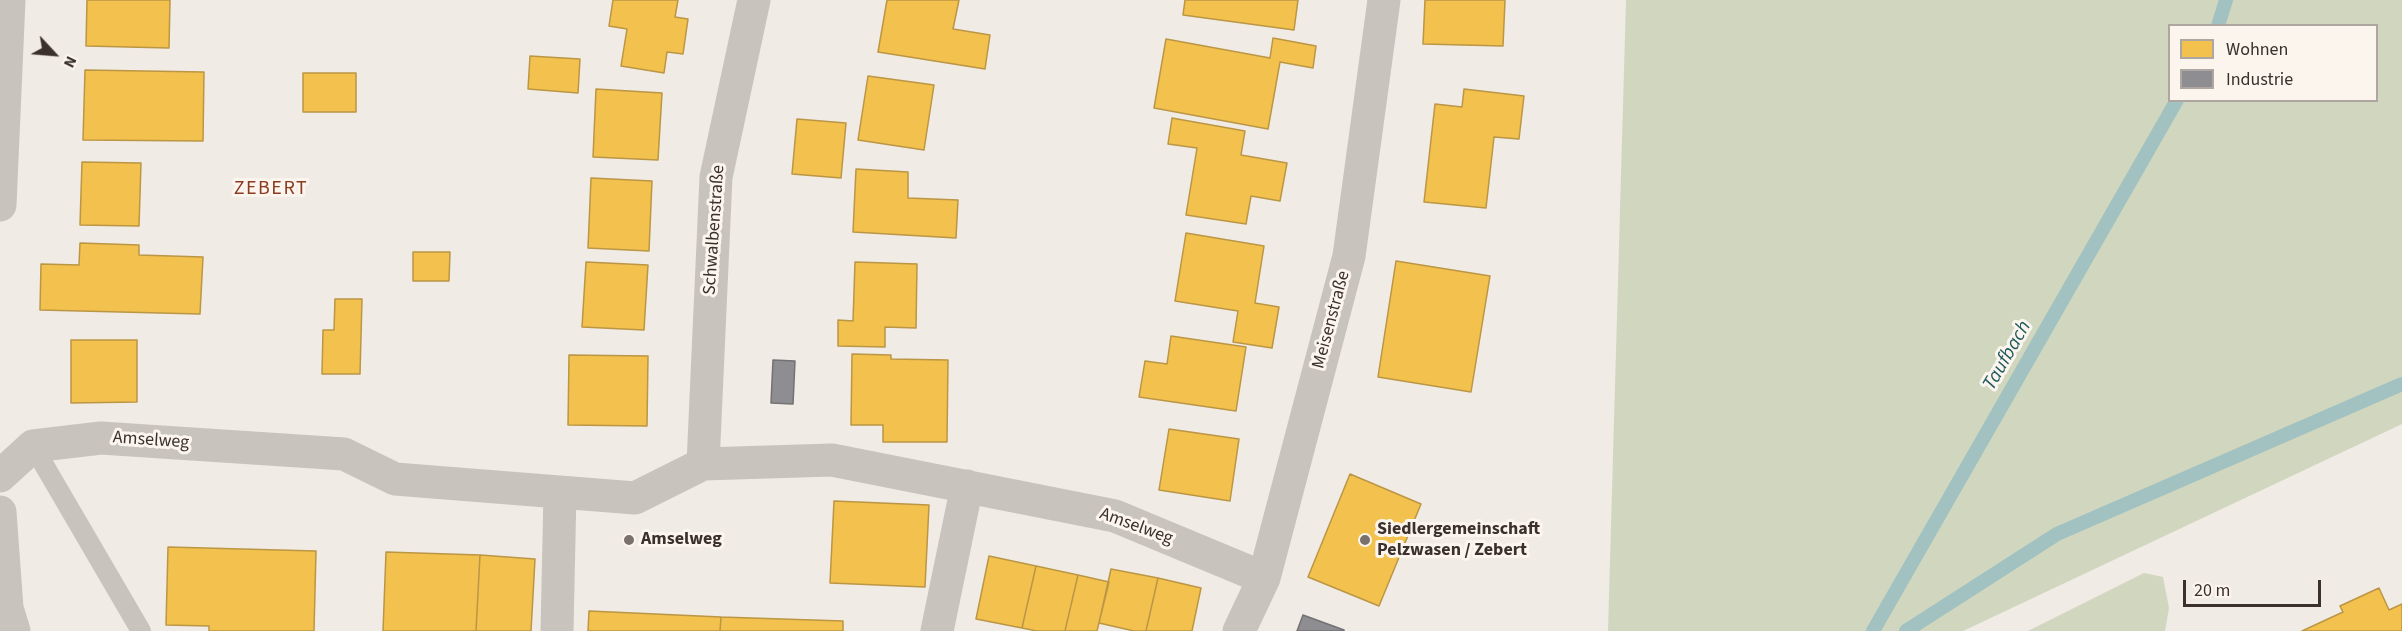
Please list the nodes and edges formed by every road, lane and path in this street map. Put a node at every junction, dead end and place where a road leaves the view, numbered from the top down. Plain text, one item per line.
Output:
1 (9, 0) edge
2 (754, 0) edge
3 (1384, 0) edge
4 (0, 205) edge
5 (33, 446) junction
6 (703, 464) junction
7 (0, 476) edge
8 (967, 486) junction
9 (560, 492) junction
10 (0, 512) edge
11 (1264, 578) junction
12 (14, 631) edge
13 (141, 631) edge
14 (556, 631) edge
15 (937, 631) edge
16 (1239, 631) edge

1 - 4 street
2 - 6 street, Schwalbenstraße
3 - 11 street, Meisenstraße
5 - 7 street
5 - 9 street, Amselweg
5 - 13 lane
6 - 8 street, Amselweg
6 - 9 street, Amselweg
8 - 11 street, Amselweg
8 - 15 street
9 - 14 street
10 - 12 street
11 - 16 street, Meisenstraße

